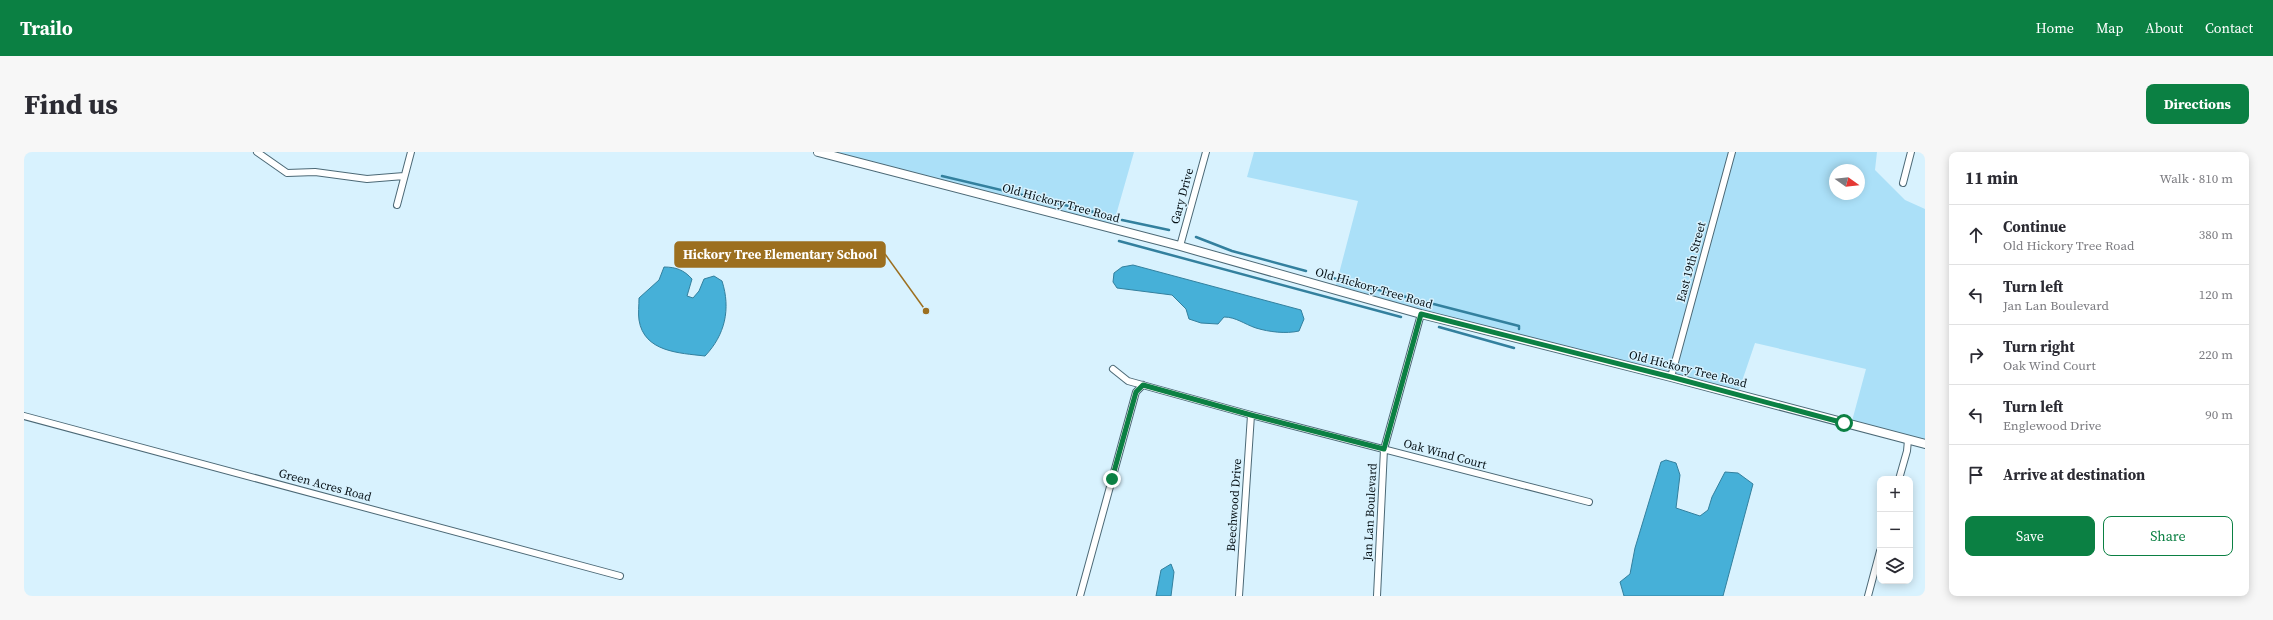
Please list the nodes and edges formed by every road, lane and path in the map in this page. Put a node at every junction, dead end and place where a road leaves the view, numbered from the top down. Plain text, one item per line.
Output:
1 (257, 152) edge
2 (411, 152) edge
3 (818, 152) edge
4 (1206, 152) edge
5 (1732, 152) edge
6 (1911, 152) edge
7 (404, 176) junction
8 (1903, 183) dead end
9 (397, 205) dead end
10 (1180, 246) junction
11 (1421, 314) junction
12 (1114, 369) dead end
13 (1671, 377) junction
14 (1143, 385) junction
15 (1251, 415) junction
16 (24, 416) edge
17 (1908, 440) junction
18 (1925, 444) edge
19 (1384, 449) junction
20 (1901, 476) edge
21 (1589, 502) dead end
22 (1877, 562) edge
23 (620, 576) dead end
24 (1080, 596) edge
25 (1239, 596) edge
26 (1377, 596) edge
27 (1868, 596) edge

1 - 7 street
2 - 7 street
3 - 10 street, Old Hickory Tree Road
4 - 10 street, Gary Drive
5 - 13 street, East 19th Street
6 - 8 street
7 - 9 street
10 - 11 street, Old Hickory Tree Road
11 - 13 street, Old Hickory Tree Road
11 - 19 street, Jan Lan Boulevard
12 - 14 street, Oak Wind Court
13 - 17 street, Old Hickory Tree Road
14 - 15 street, Oak Wind Court
14 - 24 street
15 - 19 street, Oak Wind Court
15 - 25 street, Beechwood Drive
16 - 23 street, Green Acres Road
17 - 18 street, Old Hickory Tree Road
17 - 20 street
19 - 21 street, Oak Wind Court
19 - 26 street, Jan Lan Boulevard
22 - 27 street

